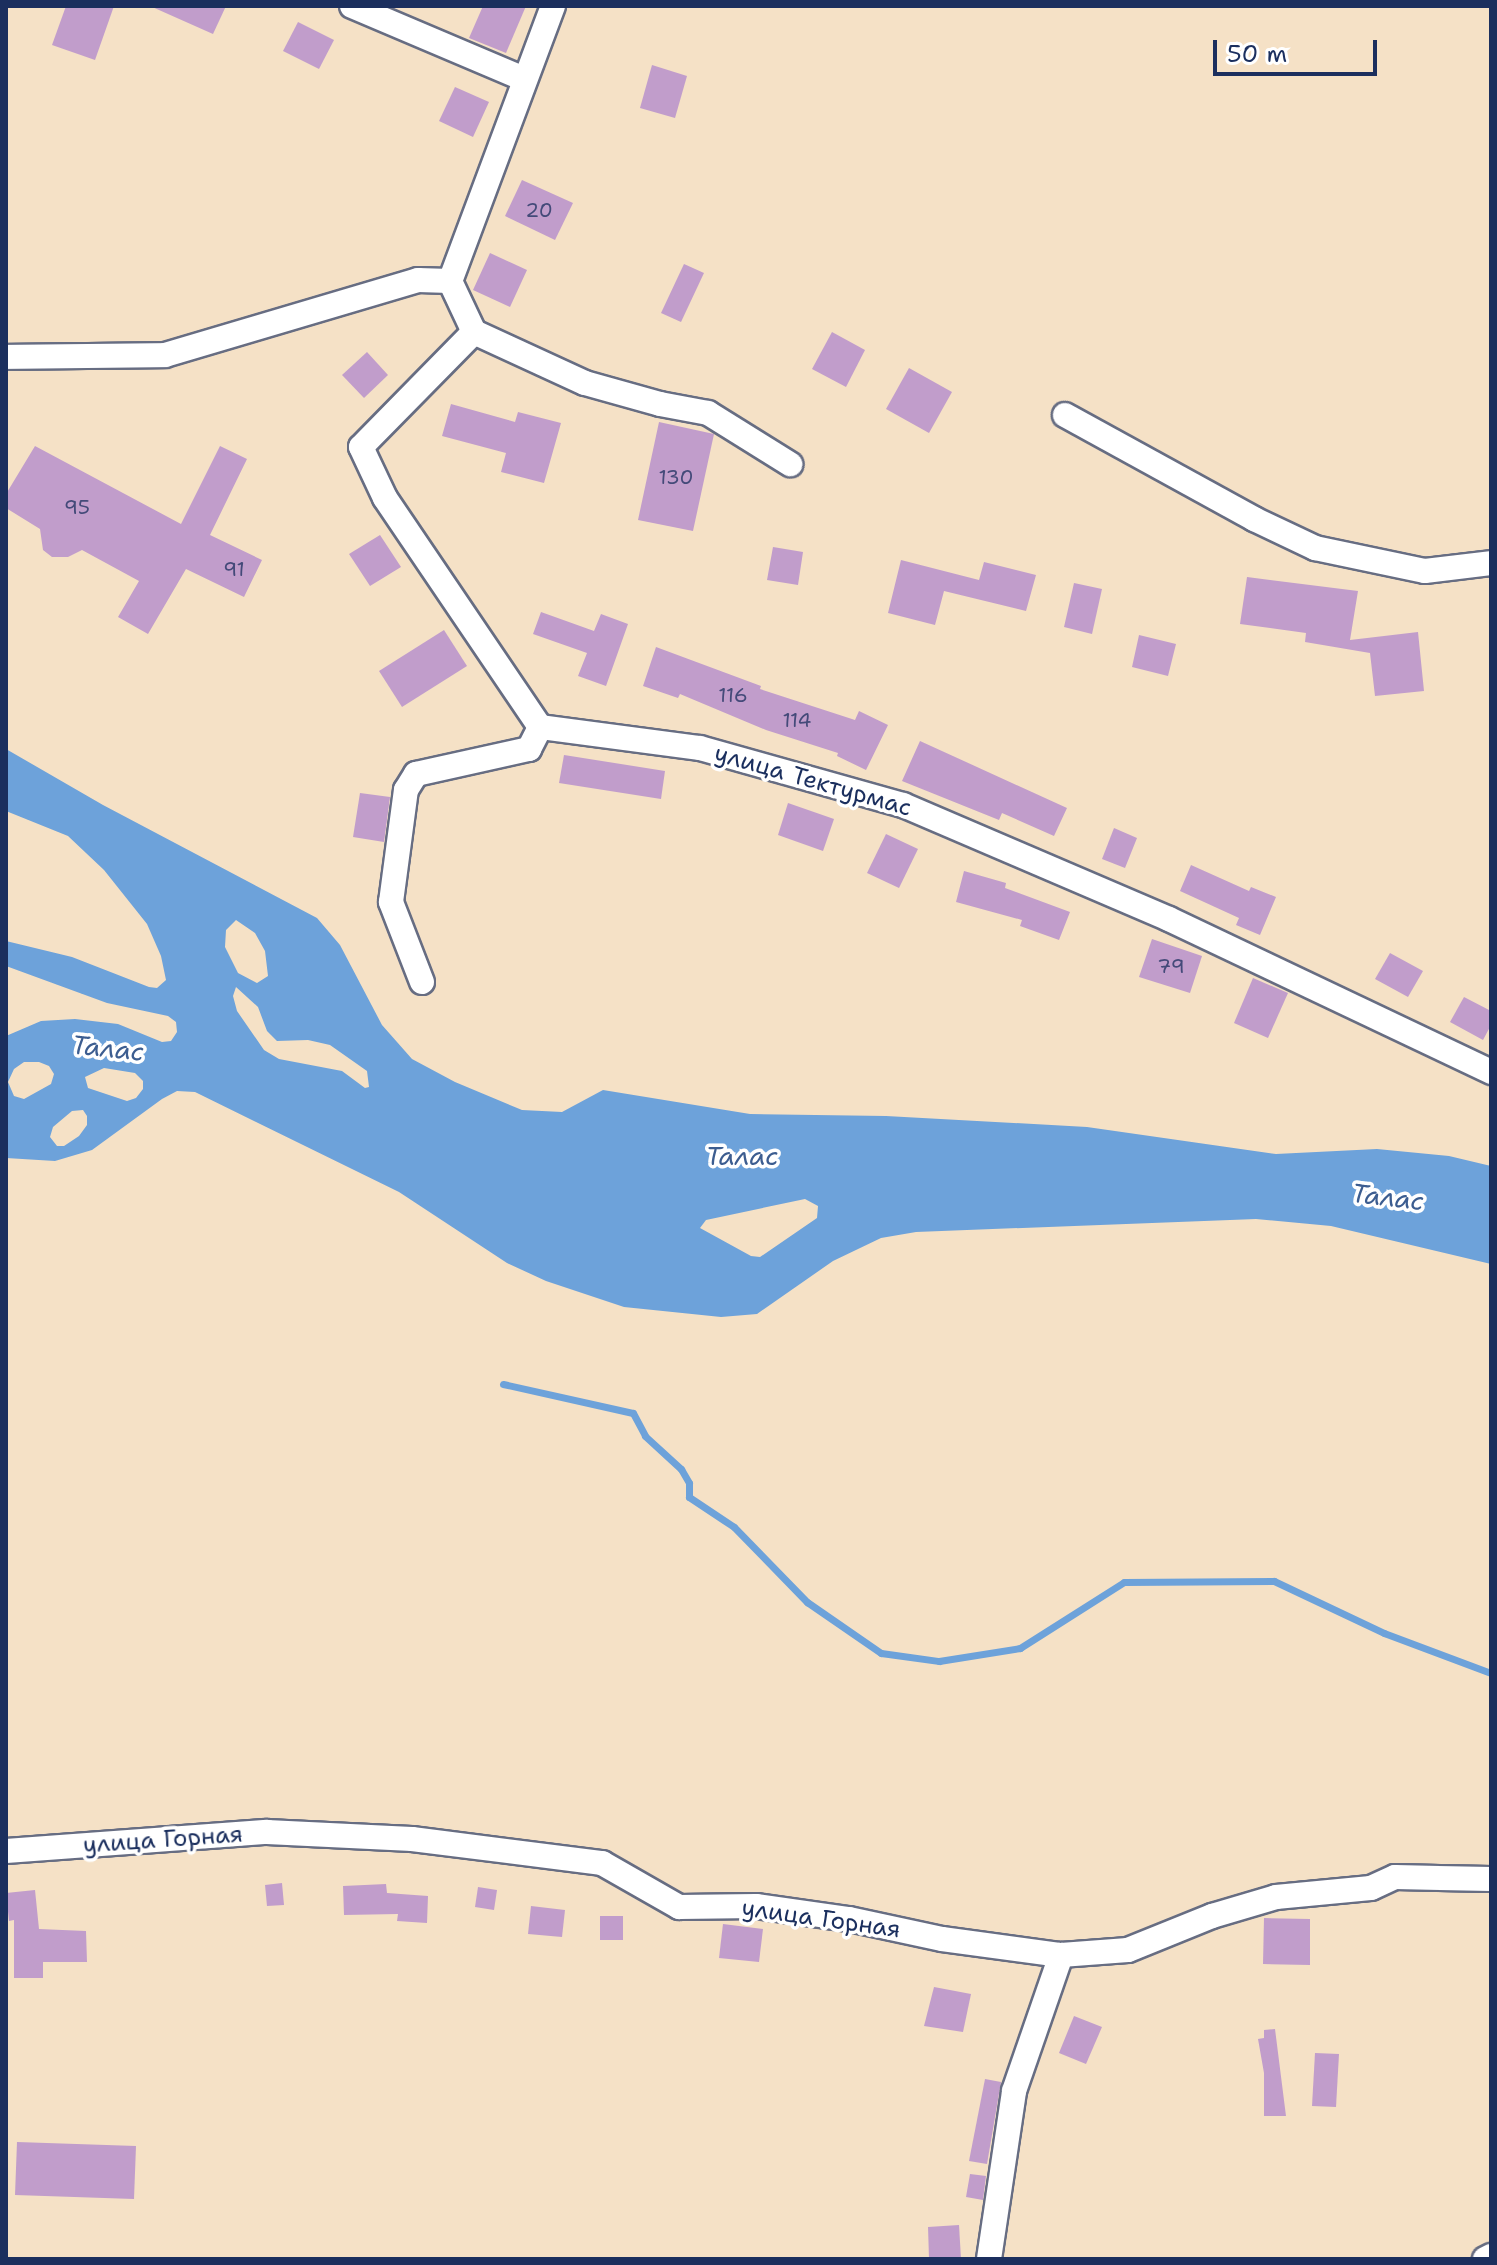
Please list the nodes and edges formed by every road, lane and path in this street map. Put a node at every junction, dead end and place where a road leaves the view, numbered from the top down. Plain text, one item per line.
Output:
1 (352, 6) edge
2 (553, 6) edge
3 (524, 79) junction
4 (450, 281) junction
5 (474, 332) junction
6 (6, 357) edge
7 (1065, 415) dead end
8 (790, 464) dead end
9 (1491, 563) edge
10 (540, 727) junction
11 (422, 982) dead end
12 (1491, 1072) edge
13 (6, 1851) edge
14 (1491, 1879) edge
15 (1061, 1955) junction
16 (1491, 2256) edge
17 (989, 2259) edge
18 (1485, 2259) edge

1 - 3 street
2 - 3 street
3 - 4 street
4 - 5 street
4 - 6 street
5 - 8 street
5 - 10 street
7 - 9 street
10 - 11 street
10 - 12 street, улица Тектурмас
13 - 15 street, улица Горная
14 - 15 street, улица Горная
15 - 17 street
16 - 18 street

